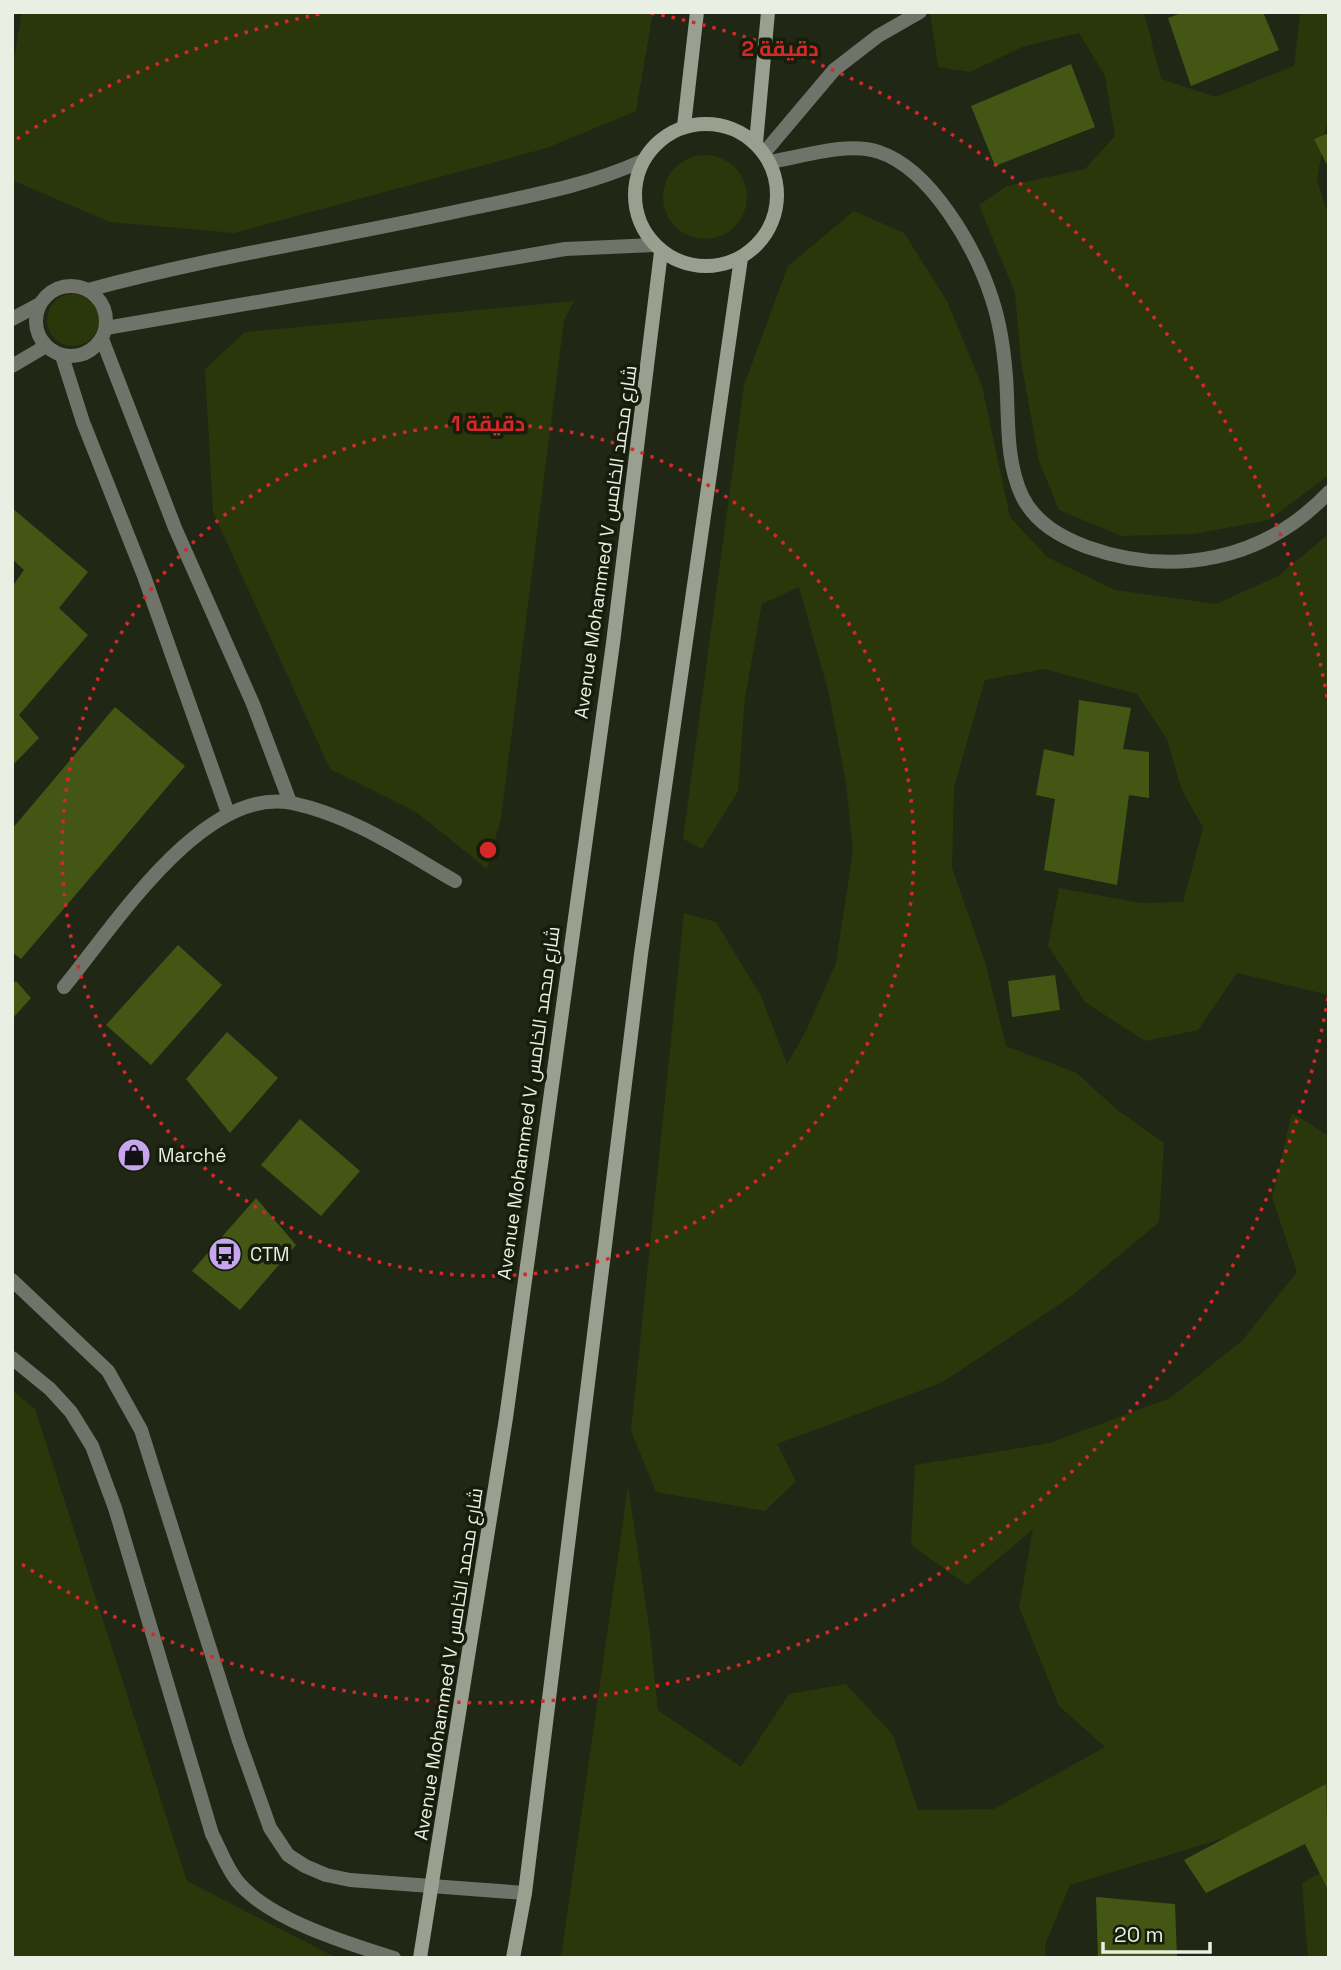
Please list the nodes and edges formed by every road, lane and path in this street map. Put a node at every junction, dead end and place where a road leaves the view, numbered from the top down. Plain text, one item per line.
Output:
1 (697, 12) edge
2 (768, 12) edge
3 (920, 12) edge
4 (684, 126) junction
5 (763, 153) junction
6 (642, 161) junction
7 (658, 249) junction
8 (741, 258) junction
9 (89, 290) junction
10 (40, 304) junction
11 (12, 318) edge
12 (104, 333) junction
13 (46, 346) junction
14 (62, 356) junction
15 (12, 366) edge
16 (1329, 492) edge
17 (290, 802) junction
18 (228, 813) junction
19 (455, 881) dead end
20 (64, 987) dead end
21 (12, 1280) edge
22 (12, 1358) edge
23 (432, 1886) junction
24 (525, 1893) junction
25 (394, 1958) edge
26 (420, 1958) edge
27 (513, 1958) edge

1 - 4 main road
2 - 5 main road
3 - 5 street
4 - 5 main road
4 - 6 main road
5 - 8 main road
5 - 16 street
6 - 7 main road
6 - 9 street
7 - 8 main road
7 - 12 street
7 - 23 main road, Avenue Mohammed V شارع محمد الخامس
8 - 24 main road
9 - 10 street
9 - 12 street
10 - 11 street
10 - 13 street
12 - 14 street
12 - 17 street
13 - 14 street
13 - 15 street
14 - 18 street
17 - 18 street
17 - 19 street
18 - 20 street
21 - 23 street
22 - 25 street
23 - 24 street
23 - 26 main road, Avenue Mohammed V شارع محمد الخامس
24 - 27 main road

